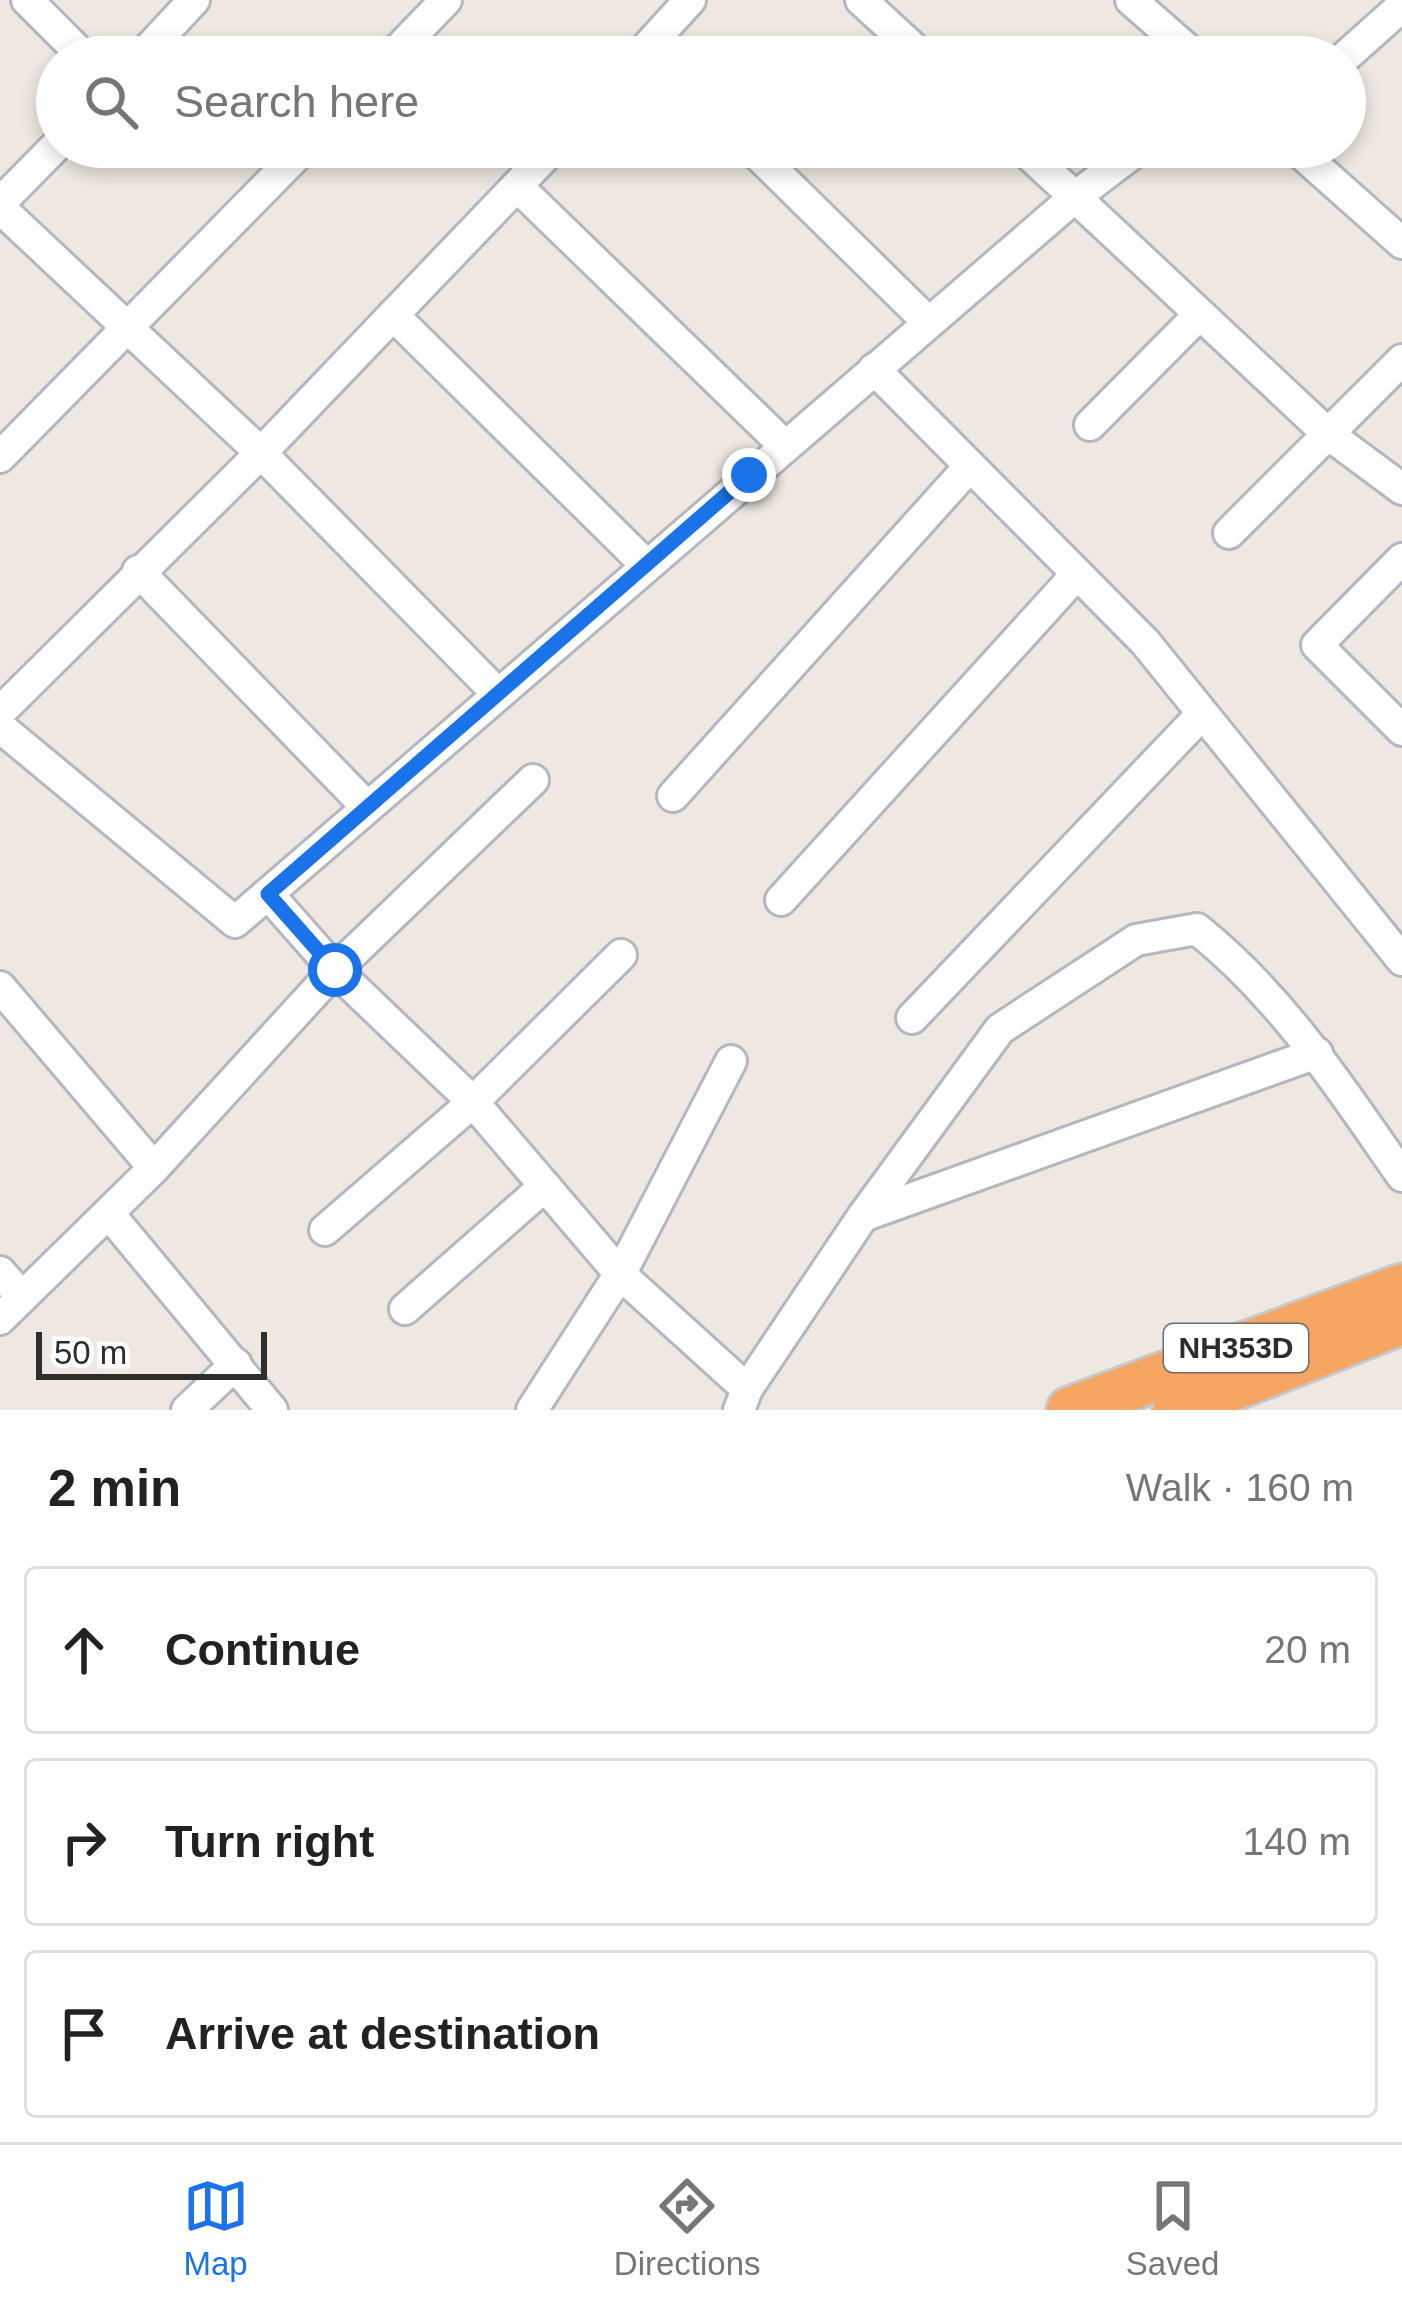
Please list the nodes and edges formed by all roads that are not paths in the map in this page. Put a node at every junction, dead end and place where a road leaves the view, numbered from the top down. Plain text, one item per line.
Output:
1 (27, 0) edge
2 (194, 0) edge
3 (446, 0) edge
4 (690, 0) edge
5 (861, 0) edge
6 (1131, 0) edge
7 (1402, 6) edge
8 (63, 36) edge
9 (161, 36) edge
10 (411, 36) edge
11 (662, 36) edge
12 (900, 36) edge
13 (1172, 36) edge
14 (1366, 38) edge
15 (36, 167) edge
16 (285, 168) edge
17 (534, 168) edge
18 (771, 168) edge
19 (1044, 168) edge
20 (1114, 168) edge
21 (1318, 168) edge
22 (517, 186) junction
23 (1076, 197) junction
24 (0, 206) edge
25 (1402, 243) edge
26 (393, 315) junction
27 (1199, 315) junction
28 (928, 322) junction
29 (128, 332) junction
30 (1402, 360) edge
31 (874, 369) junction
32 (1090, 424) dead end
33 (1328, 434) junction
34 (784, 446) junction
35 (261, 453) junction
36 (0, 457) edge
37 (970, 466) junction
38 (1402, 490) edge
39 (1229, 533) dead end
40 (1402, 560) edge
41 (645, 564) junction
42 (138, 572) junction
43 (1077, 574) junction
44 (497, 693) junction
45 (0, 712) edge
46 (1202, 715) junction
47 (0, 727) edge
48 (1402, 730) edge
49 (533, 781) dead end
50 (673, 796) dead end
51 (367, 807) junction
52 (268, 894) junction
53 (781, 900) dead end
54 (620, 956) dead end
55 (1402, 960) edge
56 (335, 970) junction
57 (0, 987) edge
58 (912, 1018) dead end
59 (1317, 1053) junction
60 (731, 1061) dead end
61 (473, 1102) junction
62 (154, 1168) junction
63 (1402, 1177) edge
64 (544, 1186) junction
65 (110, 1215) junction
66 (863, 1216) junction
67 (325, 1230) dead end
68 (0, 1272) edge
69 (620, 1274) junction
70 (1402, 1287) edge
71 (11, 1308) edge
72 (405, 1309) dead end
73 (1402, 1321) edge
74 (1321, 1334) junction
75 (236, 1364) junction
76 (743, 1400) edge
77 (187, 1410) edge
78 (272, 1410) edge
79 (532, 1410) edge
80 (1070, 1410) edge
81 (1176, 1410) edge

1 - 8 street
2 - 9 street
3 - 10 street
4 - 11 street
5 - 12 street
6 - 13 street
7 - 14 street
15 - 24 street
16 - 29 street
17 - 22 street
18 - 28 street
19 - 23 street
20 - 23 street
21 - 25 street
22 - 26 street
22 - 34 street
23 - 27 street
23 - 28 street
24 - 29 street
26 - 35 street
26 - 41 street
27 - 32 street
27 - 33 street
28 - 31 street
29 - 35 street
29 - 36 street
30 - 33 street
31 - 34 street
31 - 37 street
33 - 38 street
33 - 39 street
34 - 41 street
35 - 42 street
35 - 44 street
37 - 43 street
37 - 50 street
40 - 48 street
41 - 44 street
42 - 45 street
42 - 51 street
43 - 46 street
43 - 53 street
44 - 51 street
46 - 55 street
46 - 58 street
47 - 52 street
49 - 56 street
51 - 52 street
52 - 56 street
54 - 61 street
56 - 61 street
56 - 62 street
57 - 62 street
59 - 63 street
59 - 66 street
59 - 66 street
60 - 69 street
61 - 64 street
61 - 67 street
62 - 65 street
64 - 69 street
64 - 72 street
65 - 71 street
65 - 75 street
66 - 76 street
68 - 71 street
69 - 76 street
69 - 79 street
70 - 74 highway, NH353D
73 - 74 highway, NH353D
74 - 80 highway, NH353D
74 - 81 highway, NH353D
75 - 77 street
75 - 78 street

